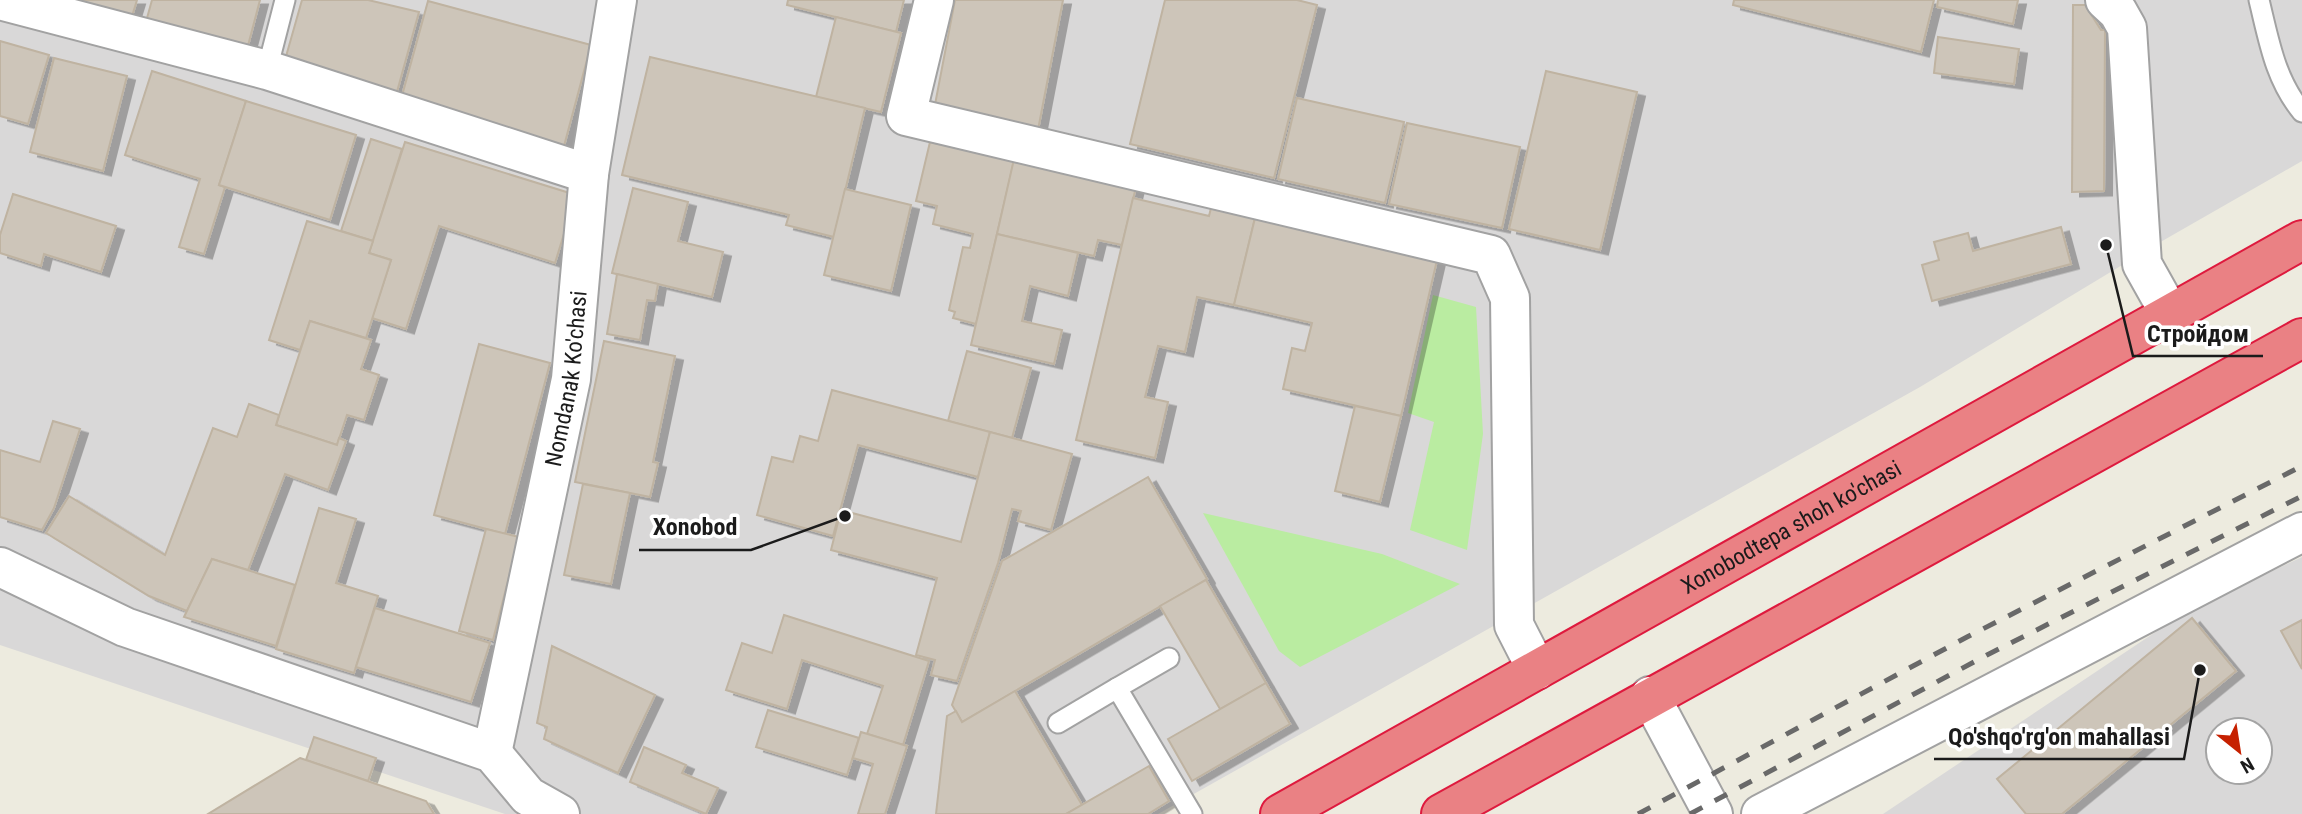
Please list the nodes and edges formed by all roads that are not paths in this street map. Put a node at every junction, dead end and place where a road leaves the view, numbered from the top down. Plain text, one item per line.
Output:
1 (0, 0) edge
2 (285, 0) edge
3 (617, 0) edge
4 (934, 0) edge
5 (2105, 0) edge
6 (2259, 0) edge
7 (267, 70) junction
8 (2302, 112) edge
9 (589, 174) junction
10 (2302, 240) edge
11 (2170, 314) junction
12 (2302, 338) edge
13 (2302, 532) edge
14 (0, 567) edge
15 (1169, 658) dead end
16 (1537, 670) junction
17 (1117, 688) junction
18 (1650, 696) junction
19 (1058, 723) dead end
20 (492, 753) junction
21 (560, 814) edge
22 (1192, 814) edge
23 (1280, 814) edge
24 (1441, 814) edge
25 (1713, 814) edge
26 (1761, 814) edge

1 - 7 street
2 - 7 lane
3 - 9 street, Nomdanak Ko'chasi
4 - 16 street
5 - 11 street
6 - 8 lane
7 - 9 street
9 - 20 street, Nomdanak Ko'chasi
10 - 11 highway, Xonobodtepa shoh ko'chasi
11 - 16 highway, Xonobodtepa shoh ko'chasi
12 - 18 highway
13 - 26 street
14 - 20 street
15 - 17 lane
16 - 23 highway, Xonobodtepa shoh ko'chasi
17 - 19 lane
17 - 22 lane
18 - 24 highway
18 - 25 street
20 - 21 street

